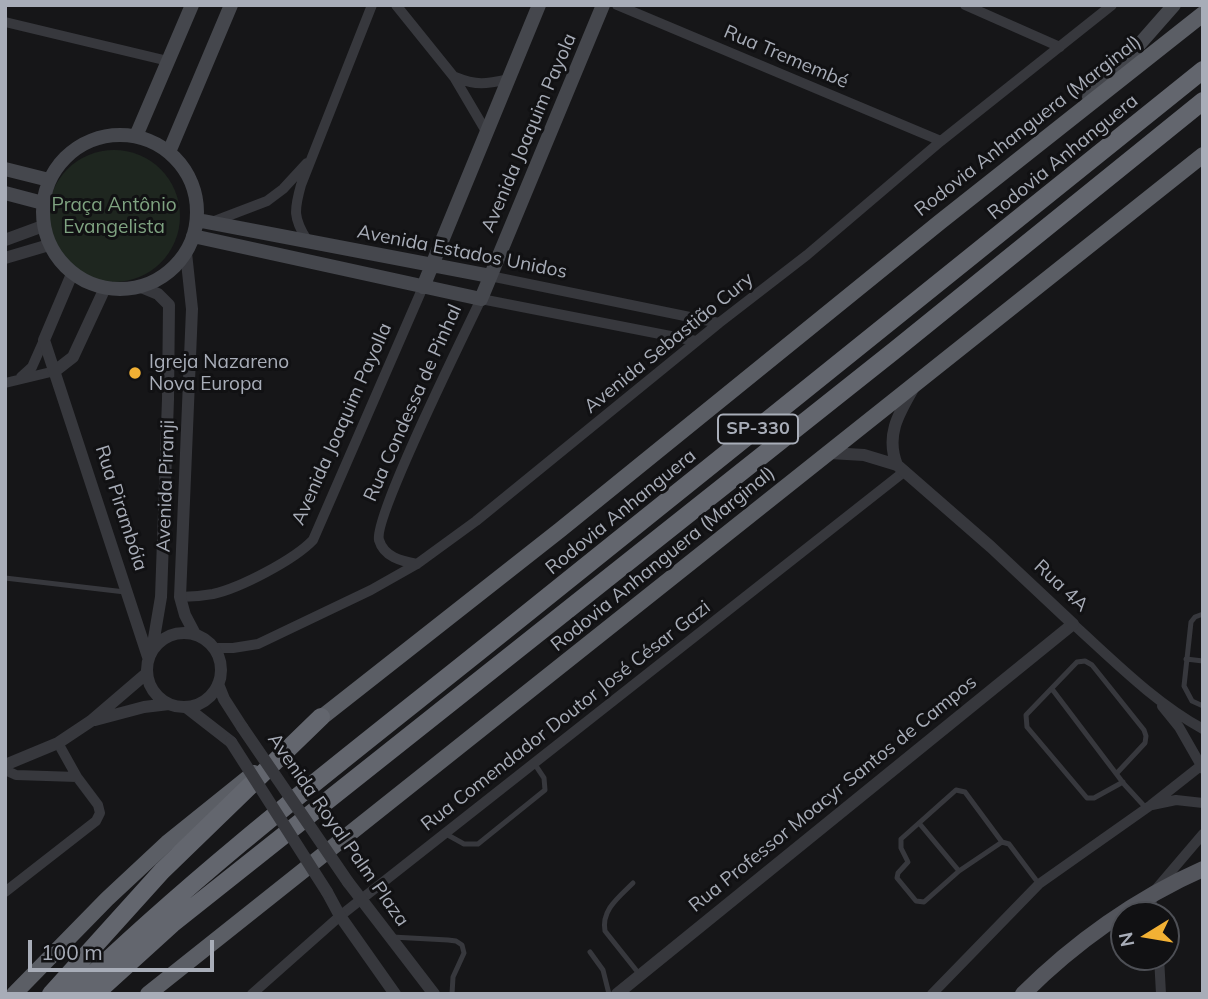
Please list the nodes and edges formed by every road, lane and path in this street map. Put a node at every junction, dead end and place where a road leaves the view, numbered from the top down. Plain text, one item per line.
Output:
1 (192, 5) edge
2 (230, 5) edge
3 (372, 5) edge
4 (396, 5) edge
5 (540, 5) edge
6 (603, 5) edge
7 (617, 5) edge
8 (965, 5) edge
9 (1112, 5) edge
10 (1174, 5) edge
11 (1203, 14) edge
12 (5, 22) edge
13 (1060, 47) junction
14 (168, 61) junction
15 (1203, 70) edge
16 (454, 77) junction
17 (509, 79) junction
18 (1203, 101) edge
19 (1056, 130) junction
20 (487, 133) junction
21 (136, 136) junction
22 (941, 141) junction
23 (169, 152) junction
24 (1203, 155) edge
25 (309, 160) junction
26 (5, 169) edge
27 (49, 180) junction
28 (5, 193) edge
29 (43, 203) junction
30 (203, 221) junction
31 (43, 226) junction
32 (193, 236) junction
33 (5, 240) edge
34 (307, 240) junction
35 (49, 245) junction
36 (186, 253) junction
37 (5, 258) edge
38 (431, 265) junction
39 (72, 274) junction
40 (490, 276) junction
41 (141, 287) junction
42 (423, 287) junction
43 (105, 288) junction
44 (481, 299) junction
45 (719, 323) junction
46 (44, 340) junction
47 (696, 341) junction
48 (55, 371) junction
49 (21, 378) junction
50 (916, 382) junction
51 (5, 383) edge
52 (830, 453) junction
53 (901, 468) junction
54 (417, 564) junction
55 (5, 578) edge
56 (128, 593) junction
57 (180, 597) junction
58 (1203, 614) edge
59 (1073, 624) junction
60 (195, 634) junction
61 (214, 648) junction
62 (150, 654) junction
63 (1186, 659) junction
64 (1203, 661) edge
65 (146, 673) junction
66 (218, 684) junction
67 (1052, 689) junction
68 (1153, 695) junction
69 (169, 704) junction
70 (1203, 706) edge
71 (186, 707) junction
72 (321, 717) junction
73 (91, 721) junction
74 (1203, 729) edge
75 (58, 743) junction
76 (534, 763) junction
77 (1202, 766) edge
78 (5, 768) edge
79 (1117, 773) junction
80 (76, 777) junction
81 (1123, 782) junction
82 (1203, 803) edge
83 (1149, 807) junction
84 (919, 822) junction
85 (446, 833) junction
86 (1203, 834) edge
87 (1002, 842) junction
88 (1203, 869) edge
89 (959, 872) junction
90 (634, 883) dead end
91 (1039, 884) junction
92 (5, 892) edge
93 (1151, 895) junction
94 (360, 900) junction
95 (1152, 901) edge
96 (340, 916) junction
97 (390, 937) junction
98 (590, 952) dead end
99 (1160, 971) edge
100 (640, 975) junction
101 (14, 994) edge
102 (51, 994) edge
103 (72, 994) edge
104 (95, 994) edge
105 (148, 994) edge
106 (252, 994) edge
107 (395, 994) edge
108 (434, 994) edge
109 (452, 994) edge
110 (609, 994) edge
111 (617, 994) edge
112 (933, 994) edge
113 (1023, 994) edge
114 (1161, 994) edge

1 - 14 main road
2 - 23 main road
3 - 25 street
4 - 16 street
5 - 17 main road, Avenida Joaquim Payolla
6 - 40 main road, Avenida Joaquim Payola
7 - 22 street, Rua Tremembé
8 - 13 street
9 - 13 street, Avenida Sebastião Cury
10 - 19 main road
11 - 19 highway, Rodovia Anhanguera (Marginal)
12 - 14 street
13 - 22 street, Avenida Sebastião Cury
14 - 21 main road
15 - 103 highway, Rodovia Anhanguera / SP-330
16 - 17 street
16 - 20 street
17 - 20 main road, Avenida Joaquim Payolla
18 - 104 highway, SP-330
19 - 72 highway, Rodovia Anhanguera (Marginal)
20 - 38 main road, Avenida Joaquim Payolla
21 - 23 main road
21 - 27 main road
22 - 45 street, Avenida Sebastião Cury
23 - 30 main road
24 - 50 highway, Rodovia Anhanguera (Marginal)
25 - 30 street
25 - 34 street
26 - 27 main road
27 - 29 main road
28 - 29 main road
29 - 31 main road
30 - 32 main road
30 - 34 main road, Avenida Estados Unidos
31 - 33 street
31 - 35 main road
32 - 36 main road
32 - 42 main road, Avenida Estados Unidos
34 - 38 main road, Avenida Estados Unidos
35 - 37 street
35 - 39 main road
36 - 41 main road
36 - 57 street, Avenida Piranji
38 - 40 main road, Avenida Estados Unidos
38 - 42 main road, Avenida Joaquim Payolla
39 - 43 main road
39 - 46 street
40 - 44 main road, Rua Condessa de Pinhal
40 - 45 street, Avenida Estados Unidos
41 - 43 main road
41 - 62 street, Avenida Piranji
42 - 44 main road, Avenida Estados Unidos
42 - 57 street, Avenida Joaquim Payolla
43 - 48 street
44 - 47 street, Avenida Estados Unidos
44 - 54 street, Rua Condessa de Pinhal
45 - 47 street, Avenida Sebastião Cury
46 - 48 street, Rua Pirambóia
46 - 49 street
47 - 54 street, Avenida Sebastião Cury
48 - 49 street
48 - 56 street, Rua Pirambóia
49 - 51 street
50 - 52 highway, Rodovia Anhanguera (Marginal)
50 - 53 street
52 - 53 street, Rua 4A
52 - 105 highway, Rodovia Anhanguera (Marginal)
53 - 59 street, Rua 4A
53 - 76 street, Rua Comendador Doutor José César Gazi
54 - 61 street, Avenida Sebastião Cury
55 - 56 lane
56 - 62 street, Rua Pirambóia
57 - 60 street, Avenida Piranji
58 - 63 lane
59 - 68 street, Rua 4A
59 - 100 street, Rua Professor Moacyr Santos de Campos
60 - 61 street
60 - 62 street
61 - 66 street
62 - 65 street
63 - 64 lane
63 - 70 lane
65 - 69 street
65 - 73 street
66 - 71 street
66 - 94 street, Avenida Royal Palm Plaza, bridge
67 - 79 lane
67 - 79 lane
67 - 81 lane
68 - 74 street, Rua 4A
68 - 77 street
69 - 71 street
69 - 73 street
71 - 96 street, Avenida Royal Palm Plaza, bridge
72 - 101 highway, Rodovia Anhanguera (Marginal)
72 - 102 highway
73 - 75 street
75 - 78 street
75 - 80 street
76 - 85 street, Rua Comendador Doutor José César Gazi
76 - 85 lane
77 - 83 street
78 - 80 street
79 - 81 lane
80 - 92 street
81 - 83 lane
82 - 83 street
83 - 91 street
84 - 87 lane
84 - 89 lane
84 - 89 lane
85 - 94 street, Rua Comendador Doutor José César Gazi
86 - 93 street
87 - 89 lane
87 - 91 lane
88 - 93 main road
90 - 100 lane
91 - 112 street
93 - 95 street
93 - 113 main road
94 - 96 street, Rua Comendador Doutor José César Gazi
94 - 97 street, Avenida Royal Palm Plaza
96 - 106 street, Rua Comendador Doutor José César Gazi
96 - 107 street, Avenida Royal Palm Plaza
97 - 108 street, Avenida Royal Palm Plaza
97 - 109 lane
98 - 110 lane
99 - 114 street
100 - 111 street, Rua Professor Moacyr Santos de Campos

